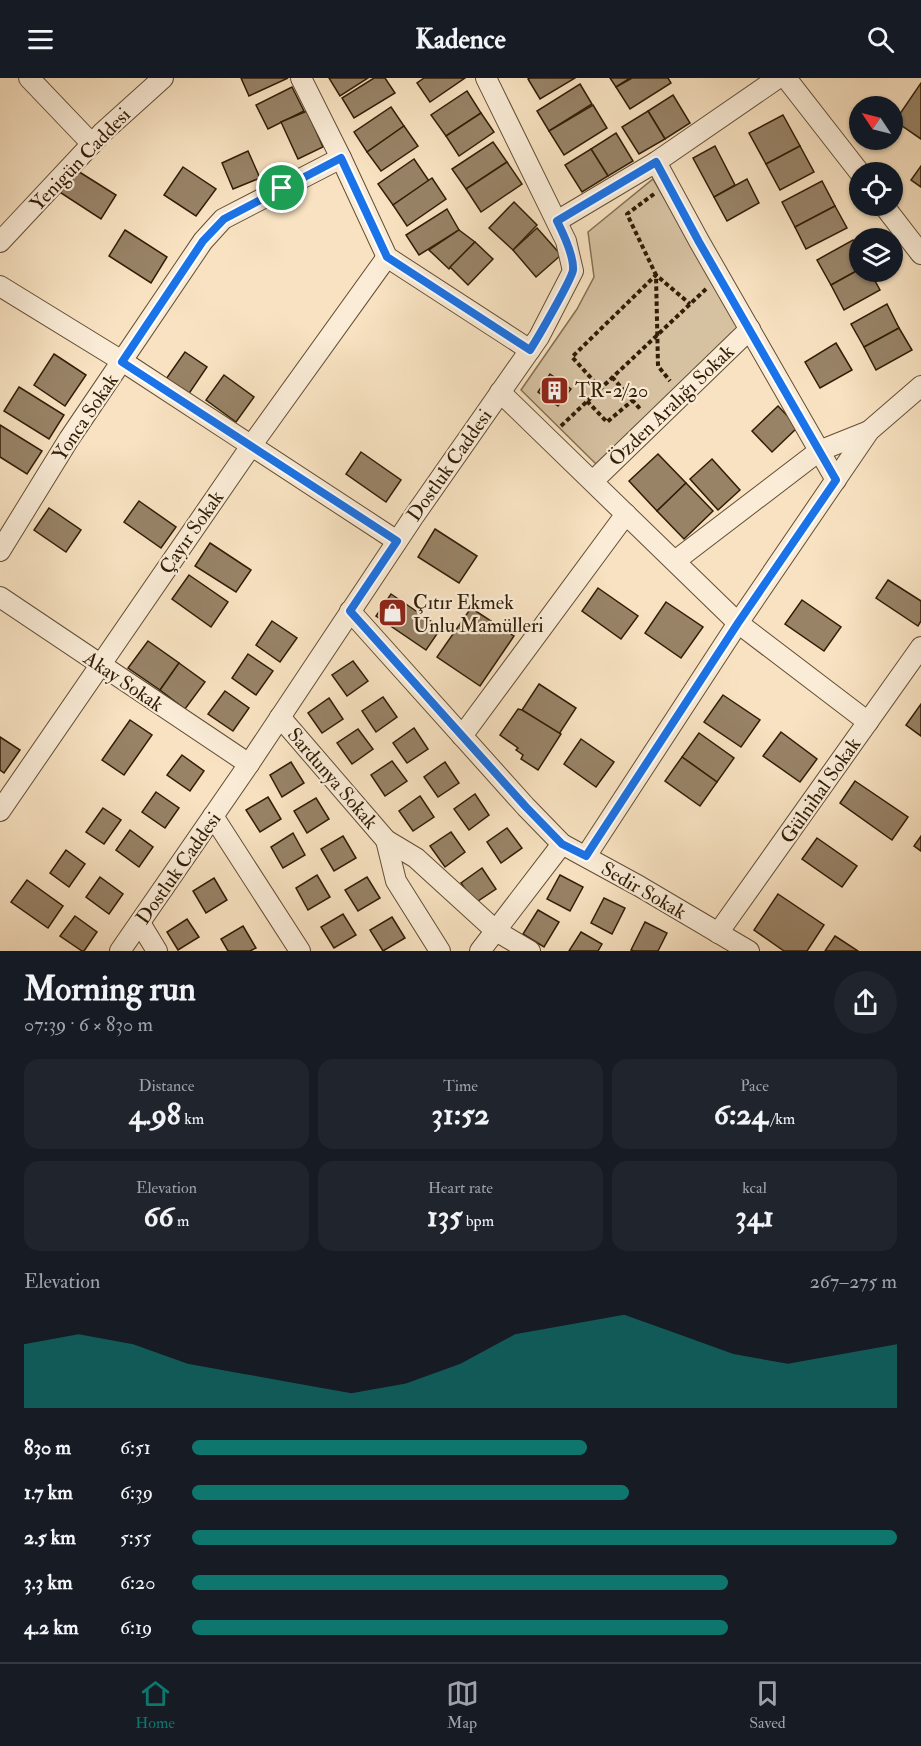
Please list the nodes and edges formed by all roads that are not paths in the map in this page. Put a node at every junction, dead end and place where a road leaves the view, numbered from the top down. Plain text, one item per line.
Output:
1 (29, 78) edge
2 (163, 78) edge
3 (301, 78) edge
4 (486, 78) edge
5 (778, 78) edge
6 (795, 82) edge
7 (92, 144) junction
8 (341, 158) junction
9 (852, 162) edge
10 (649, 166) junction
11 (892, 216) edge
12 (557, 221) junction
13 (0, 242) edge
14 (921, 254) edge
15 (387, 257) junction
16 (0, 286) edge
17 (750, 329) junction
18 (530, 350) junction
19 (122, 362) junction
20 (921, 386) edge
21 (500, 392) junction
22 (869, 431) junction
23 (251, 446) junction
24 (819, 451) junction
25 (836, 480) junction
26 (592, 481) junction
27 (626, 514) junction
28 (397, 541) junction
29 (0, 551) edge
30 (675, 561) junction
31 (0, 597) edge
32 (350, 611) junction
33 (738, 623) junction
34 (921, 647) edge
35 (100, 664) junction
36 (280, 717) junction
37 (868, 722) junction
38 (462, 736) junction
39 (249, 764) junction
40 (0, 811) edge
41 (213, 816) junction
42 (386, 840) junction
43 (562, 844) junction
44 (586, 856) junction
45 (140, 923) junction
46 (496, 931) junction
47 (718, 933) junction
48 (120, 951) edge
49 (157, 951) edge
50 (300, 951) edge
51 (441, 951) edge
52 (480, 951) edge
53 (530, 951) edge
54 (749, 951) edge

1 - 7 street
2 - 7 street, Yenigün Caddesi
3 - 8 street
4 - 12 street, Dostluk Caddesi
5 - 10 street
6 - 9 street
7 - 13 street, Yenigün Caddesi
8 - 15 street
8 - 19 street, Yonca Sokak
10 - 12 street
10 - 17 street
11 - 14 street
12 - 18 street, Dostluk Caddesi
15 - 18 street
15 - 23 street, Çayır Sokak
16 - 19 street
17 - 24 street
17 - 26 street, Özden Aralığı Sokak
18 - 21 street, Dostluk Caddesi
19 - 23 street
19 - 29 street, Yonca Sokak
20 - 22 street
21 - 26 street
21 - 28 street, Dostluk Caddesi
22 - 24 street
22 - 25 street
23 - 28 street
23 - 35 street, Çayır Sokak
24 - 25 street
24 - 30 street
25 - 33 street
26 - 27 street
27 - 30 street
27 - 38 street
28 - 32 street, Dostluk Caddesi
30 - 33 street
31 - 35 street, Akay Sokak
32 - 36 street, Dostluk Caddesi
32 - 38 street, Sedir Sokak
33 - 37 street
33 - 44 street
34 - 37 street, Gülnihal Sokak
35 - 39 street, Akay Sokak
35 - 40 street, Çayır Sokak
36 - 39 street, Dostluk Caddesi
36 - 42 street, Sardunya Sokak
37 - 47 street, Gülnihal Sokak
38 - 43 street, Sedir Sokak
39 - 41 street, Dostluk Caddesi
41 - 45 street, Dostluk Caddesi
41 - 50 street
42 - 46 street, Sardunya Sokak
42 - 51 street, Sardunya Sokak
43 - 44 street, Sedir Sokak
43 - 46 street
44 - 47 street, Sedir Sokak
45 - 48 street, Dostluk Caddesi
45 - 49 street
46 - 52 street
46 - 53 street, Sardunya Sokak
47 - 54 street, Sedir Sokak

